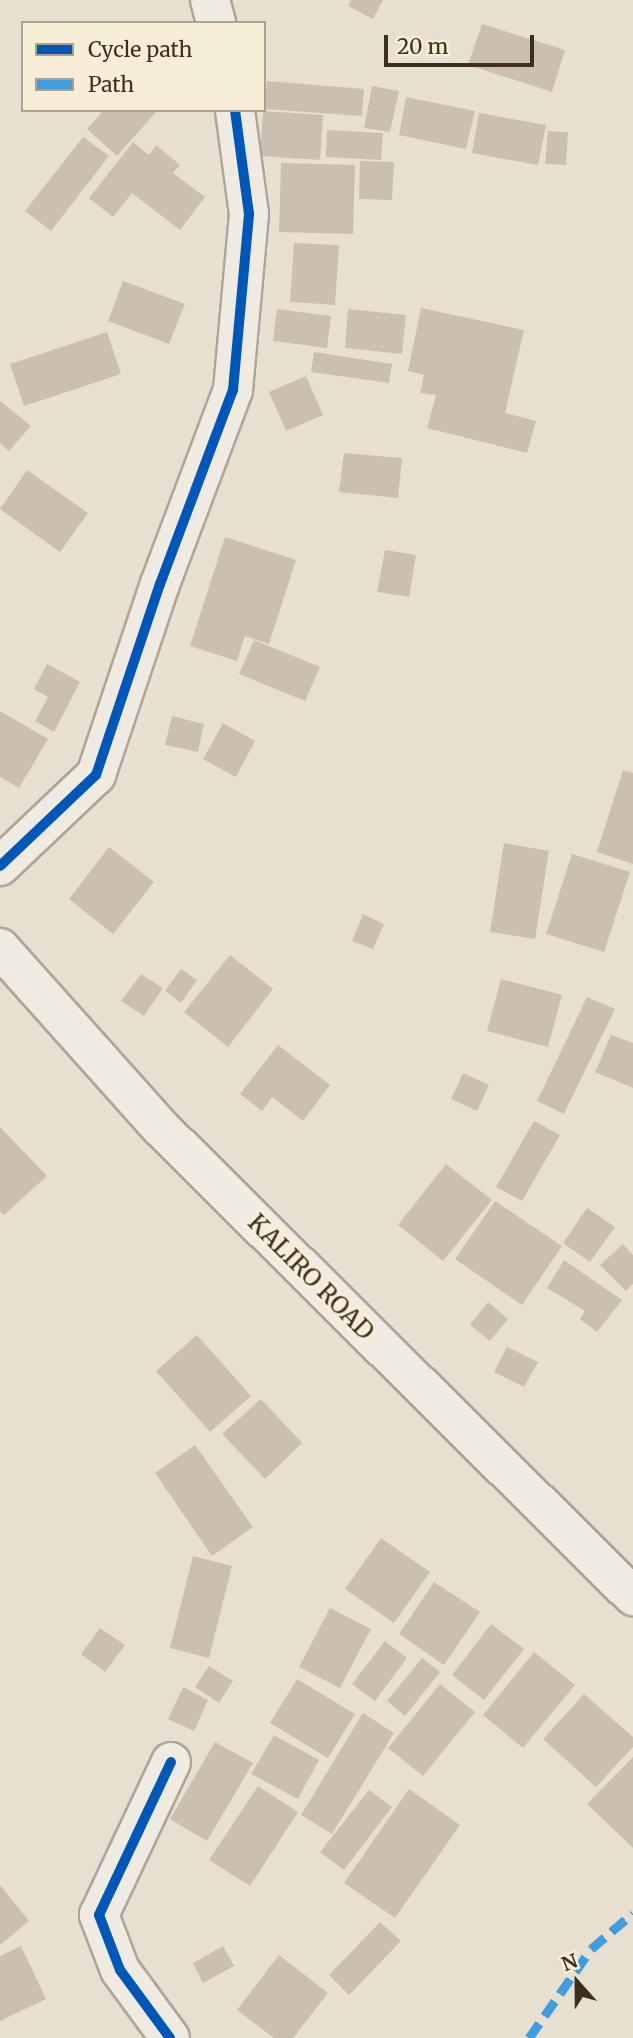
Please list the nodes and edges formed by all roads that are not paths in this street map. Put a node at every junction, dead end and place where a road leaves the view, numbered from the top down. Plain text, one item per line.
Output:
1 (210, 0) edge
2 (215, 21) edge
3 (235, 112) edge
4 (0, 866) edge
5 (0, 948) edge
6 (633, 1596) edge
7 (171, 1762) dead end
8 (170, 2038) edge

1 - 2 street
3 - 4 street
5 - 6 street, KALIRO ROAD
7 - 8 street

